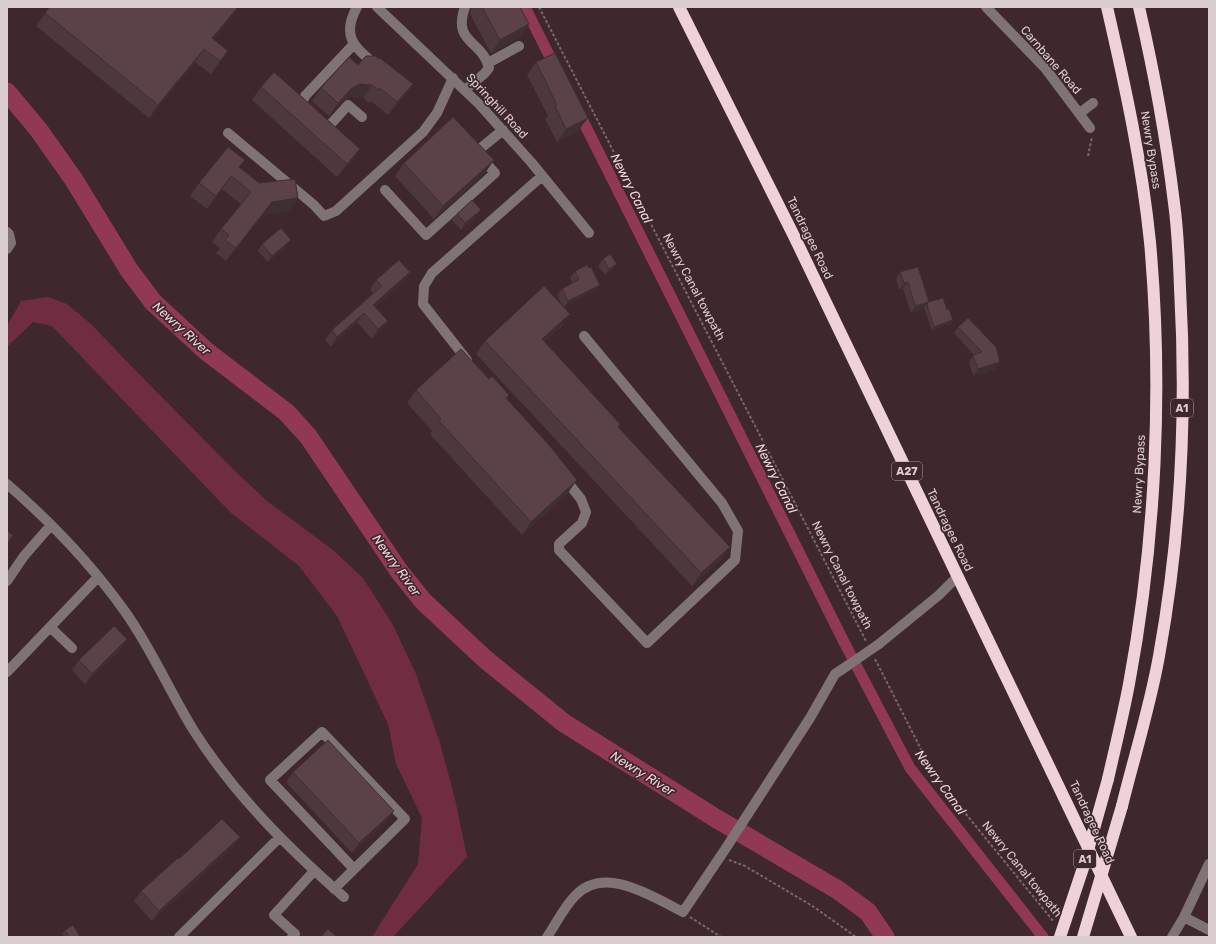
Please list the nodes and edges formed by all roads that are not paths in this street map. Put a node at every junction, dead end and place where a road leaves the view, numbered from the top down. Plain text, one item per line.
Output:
1 (357, 7) edge
2 (377, 7) edge
3 (465, 7) edge
4 (679, 7) edge
5 (986, 7) edge
6 (1107, 7) edge
7 (1140, 7) edge
8 (354, 44) junction
9 (519, 46) dead end
10 (488, 63) junction
11 (384, 71) edge
12 (453, 78) junction
13 (465, 90) junction
14 (1093, 103) dead end
15 (1080, 113) junction
16 (362, 117) dead end
17 (1090, 128) road end
18 (503, 130) junction
19 (228, 133) dead end
20 (542, 176) junction
21 (385, 190) dead end
22 (7, 232) edge
23 (589, 233) dead end
24 (7, 249) edge
25 (584, 336) dead end
26 (473, 368) edge
27 (556, 468) edge
28 (7, 484) edge
29 (51, 525) junction
30 (98, 576) junction
31 (957, 577) junction
32 (7, 581) edge
33 (50, 627) junction
34 (72, 648) dead end
35 (7, 672) edge
36 (280, 837) junction
37 (1209, 864) edge
38 (354, 868) junction
39 (314, 871) junction
40 (334, 889) junction
41 (344, 897) dead end
42 (1184, 917) junction
43 (1209, 930) edge
44 (179, 937) edge
45 (292, 937) edge
46 (547, 937) edge
47 (1060, 937) edge
48 (1083, 937) edge
49 (1131, 937) edge
50 (1172, 937) edge

1 - 8 street
2 - 12 street, Springhill Road
3 - 10 street
4 - 31 highway, Tandragee Road / A27
5 - 15 street, Carnbane Road
6 - 47 highway, Newry Bypass / A1, bridge
7 - 48 highway, Newry Bypass / A1, bridge
8 - 11 street
8 - 16 street
9 - 10 street
10 - 13 street
12 - 13 street, Springhill Road
12 - 19 street
13 - 18 street, Springhill Road
14 - 15 street, Carnbane Road
15 - 17 street, Carnbane Road
18 - 20 street, Springhill Road
18 - 21 street
20 - 23 street, Springhill Road
20 - 26 street
22 - 24 street
25 - 27 street
28 - 29 street
29 - 30 street
29 - 32 street
30 - 33 street
30 - 36 street
31 - 46 street, bridge
31 - 49 highway, Tandragee Road / A27
33 - 34 street
33 - 35 street
36 - 39 street
36 - 44 street
37 - 42 street
38 - 38 street
38 - 40 street
39 - 40 street
39 - 45 street
40 - 41 street
42 - 43 street
42 - 50 street

